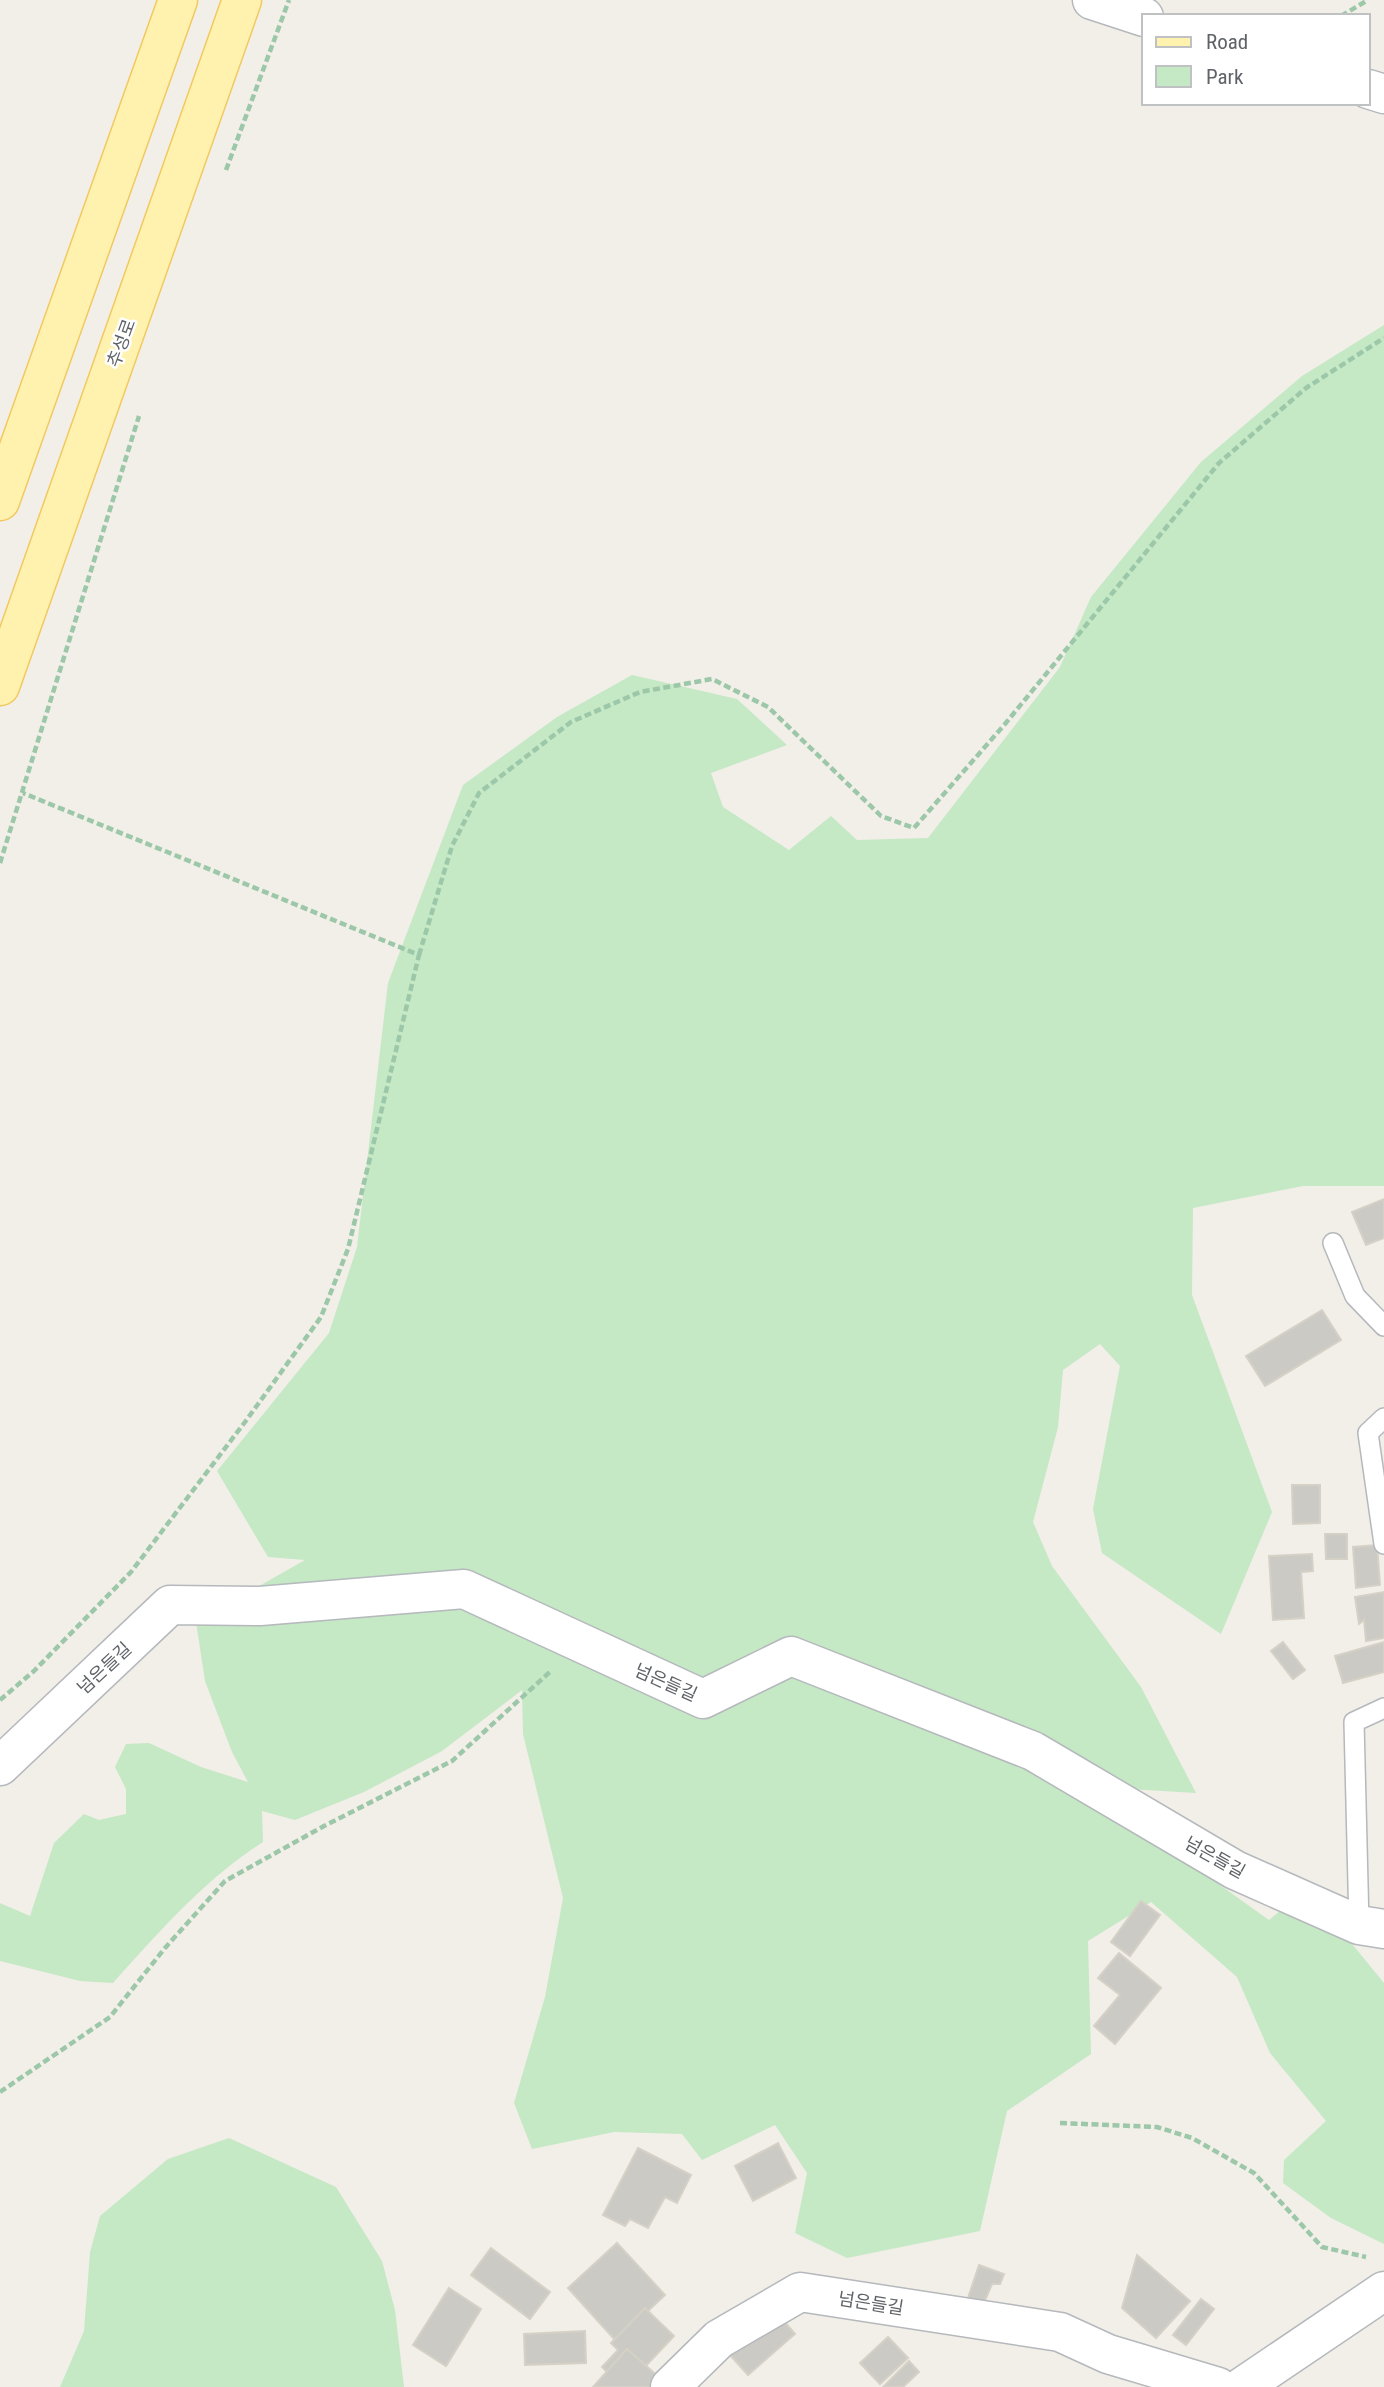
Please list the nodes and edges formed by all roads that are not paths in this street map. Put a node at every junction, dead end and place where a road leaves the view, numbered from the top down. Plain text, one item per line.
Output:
1 (178, 0) edge
2 (242, 0) edge
3 (1092, 0) edge
4 (1142, 17) edge
5 (0, 501) edge
6 (0, 686) edge
7 (1333, 1242) dead end
8 (1384, 1326) edge
9 (1384, 1418) edge
10 (1384, 1544) edge
11 (1384, 1708) edge
12 (0, 1766) edge
13 (1372, 1927) edge
14 (1377, 2275) edge
15 (670, 2387) edge
16 (1218, 2387) edge
17 (1242, 2387) edge

1 - 5 main road
2 - 6 main road, 추성로
3 - 4 street
7 - 8 lane
9 - 10 lane
11 - 13 lane
12 - 13 street, 넘은들길
14 - 17 street
15 - 16 street, 넘은들길

